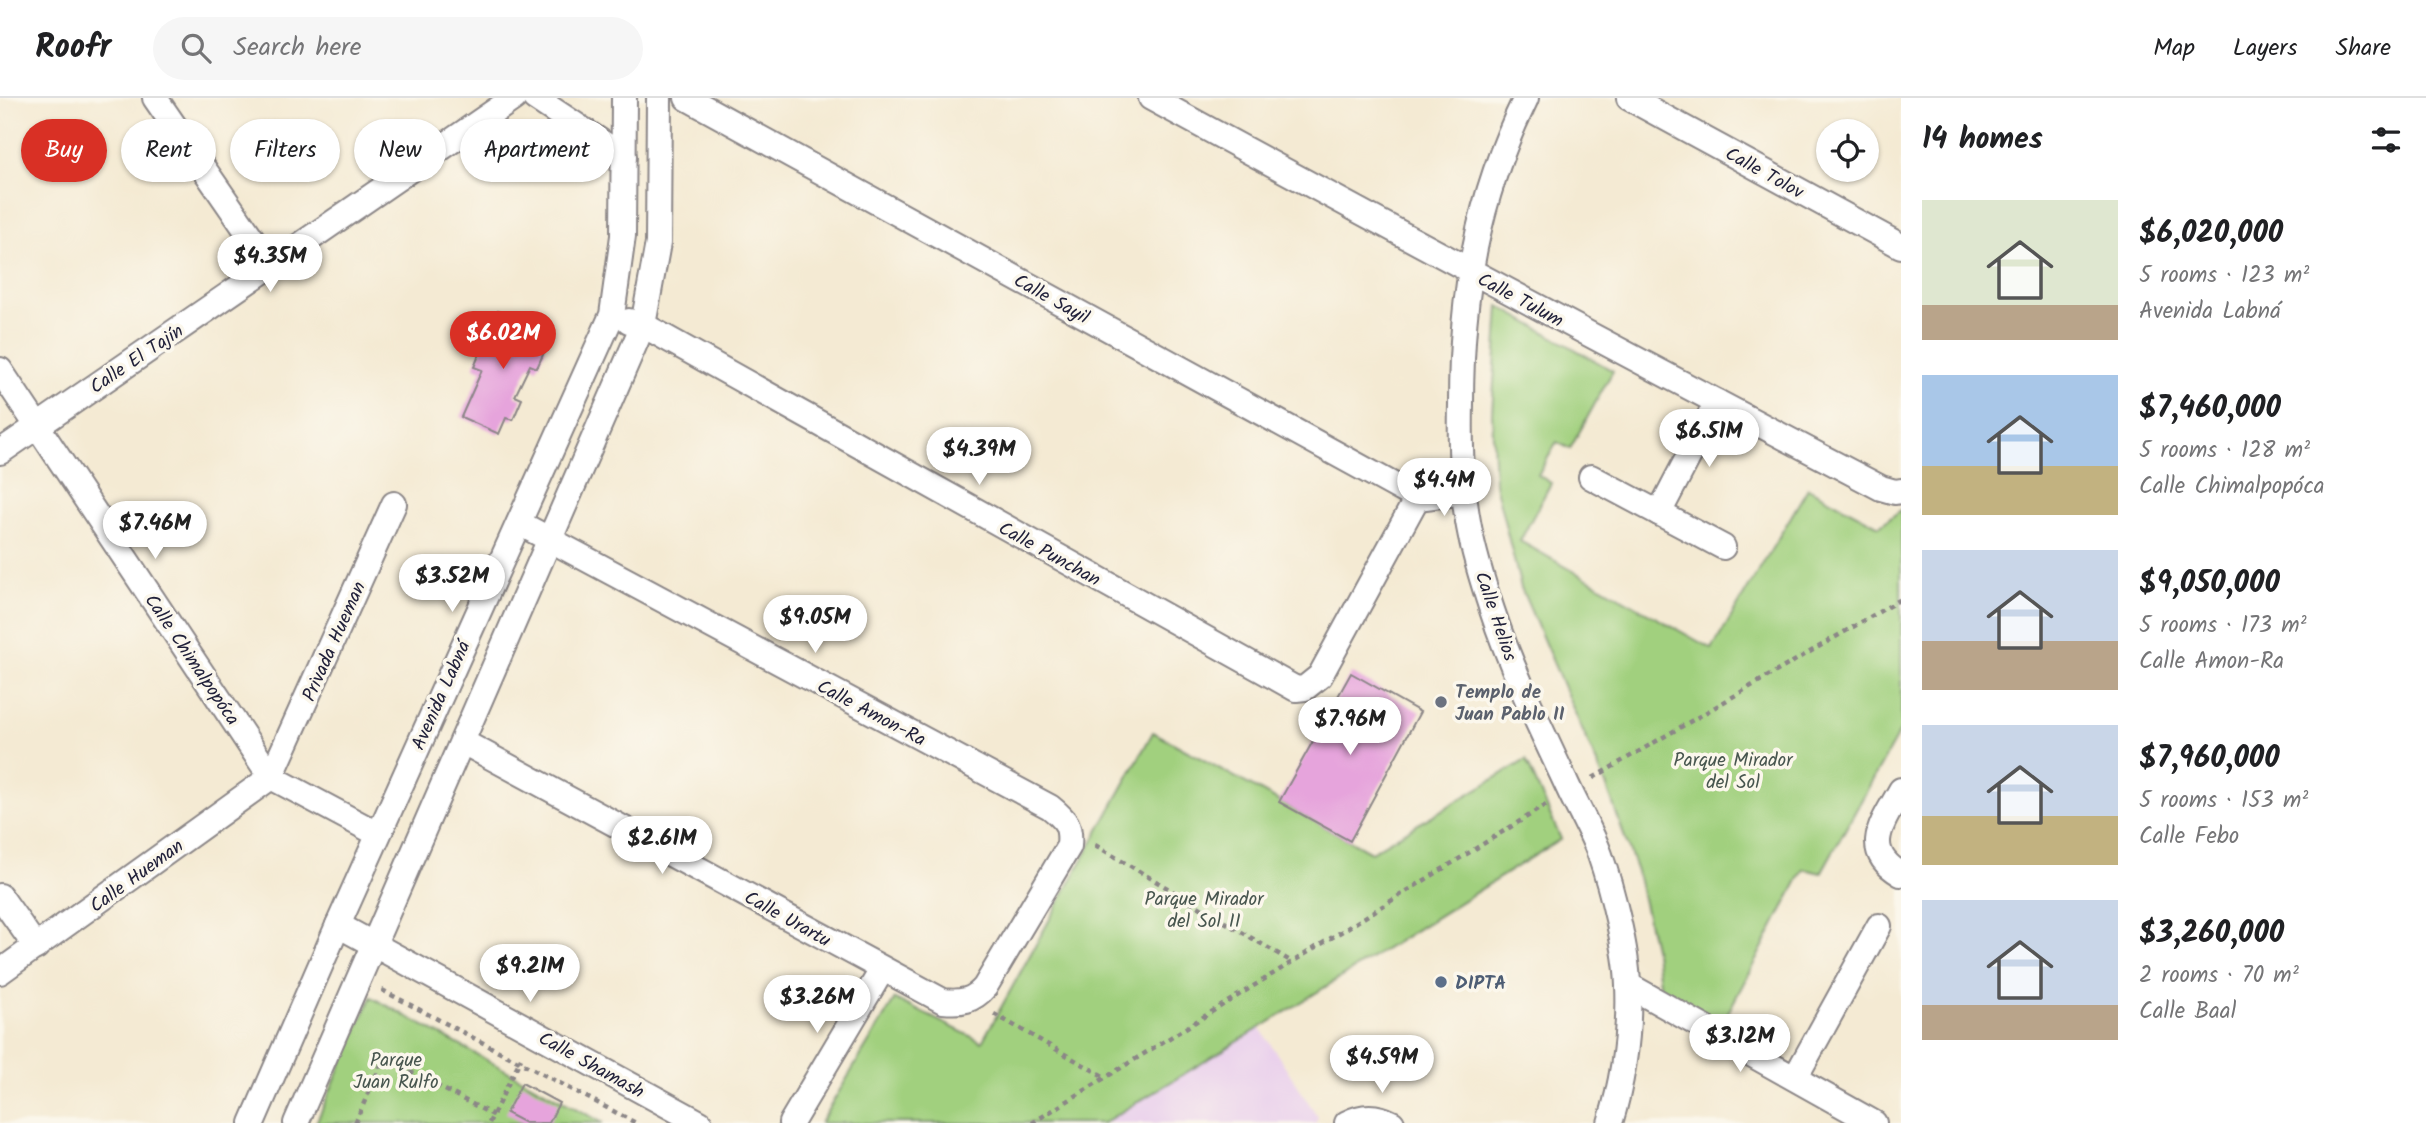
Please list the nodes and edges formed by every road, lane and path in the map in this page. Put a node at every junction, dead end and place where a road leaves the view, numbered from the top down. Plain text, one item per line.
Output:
1 (155, 98) edge
2 (514, 98) edge
3 (535, 98) edge
4 (624, 98) edge
5 (659, 98) edge
6 (687, 98) edge
7 (1151, 98) edge
8 (1525, 98) edge
9 (1629, 98) edge
10 (624, 157) junction
11 (1901, 246) edge
12 (271, 266) junction
13 (1469, 272) junction
14 (612, 316) junction
15 (643, 326) junction
16 (0, 370) edge
17 (1717, 402) junction
18 (38, 425) junction
19 (0, 452) edge
20 (1591, 477) dead end
21 (1899, 488) edge
22 (1465, 492) junction
23 (1417, 498) junction
24 (394, 504) dead end
25 (1659, 513) junction
26 (519, 523) junction
27 (551, 540) junction
28 (1723, 547) dead end
29 (1901, 599) edge
30 (463, 741) junction
31 (271, 777) junction
32 (1570, 790) junction
33 (1901, 790) edge
34 (1070, 830) junction
35 (378, 834) junction
36 (1901, 874) edge
37 (0, 896) edge
38 (338, 925) junction
39 (1880, 926) dead end
40 (374, 945) junction
41 (36, 947) junction
42 (1292, 962) junction
43 (882, 970) junction
44 (0, 972) edge
45 (359, 979) junction
46 (1629, 985) junction
47 (969, 1000) junction
48 (534, 1032) junction
49 (520, 1061) junction
50 (1106, 1077) junction
51 (1795, 1078) junction
52 (493, 1115) junction
53 (1354, 1120) edge
54 (252, 1123) edge
55 (296, 1123) edge
56 (355, 1123) edge
57 (489, 1123) edge
58 (636, 1123) edge
59 (700, 1123) edge
60 (791, 1123) edge
61 (1032, 1123) edge
62 (1391, 1123) edge
63 (1610, 1123) edge
64 (1874, 1123) edge

1 - 12 street
2 - 12 street, Calle El Tajín
3 - 10 street
4 - 10 street, Avenida Labná
5 - 15 street, Avenida Labná
6 - 23 street, Calle Sayil
7 - 13 street, Calle Tulum
8 - 13 street, Calle Helios
9 - 11 street, Calle Tolov
10 - 14 street, Avenida Labná
12 - 18 street, Calle El Tajín
13 - 17 street, Calle Tulum
13 - 22 street, Calle Helios
14 - 15 street, Calle Punchan
14 - 26 street, Avenida Labná
15 - 23 street, Calle Punchan
15 - 27 street, Avenida Labná
16 - 18 street, Calle Chimalpopóca
17 - 21 street, Calle Tulum
17 - 25 street
18 - 19 street, Calle El Tajín
18 - 31 street, Calle Chimalpopóca
20 - 25 street
22 - 23 street
22 - 32 street, Calle Helios
24 - 31 street, Privada Hueman
25 - 28 street
26 - 27 street, Calle Amon-Ra
26 - 35 street, Avenida Labná
27 - 30 street, Avenida Labná
27 - 34 street, Calle Amon-Ra
29 - 32 path
30 - 40 street, Avenida Labná
30 - 43 street, Calle Urartu
31 - 35 street, Calle Chimalpopóca
31 - 41 street, Calle Hueman
32 - 42 path
32 - 46 street, Calle Helios
33 - 36 street
34 - 42 path
34 - 47 street
35 - 38 street, Avenida Labná
37 - 41 street
38 - 40 street, Calle Shamash
38 - 54 street, Avenida Labná
39 - 51 street
40 - 45 street, Avenida Labná
40 - 48 street, Calle Shamash
41 - 44 street, Calle Hueman
42 - 50 path
43 - 47 street, Calle Urartu
43 - 60 street
45 - 49 path
45 - 55 street, Avenida Labná
46 - 51 street
46 - 63 street, Calle Helios
47 - 50 path
48 - 49 path
48 - 59 street, Calle Shamash
49 - 52 path
49 - 58 path
50 - 61 path
51 - 64 street
52 - 56 path
52 - 57 path
53 - 62 street

